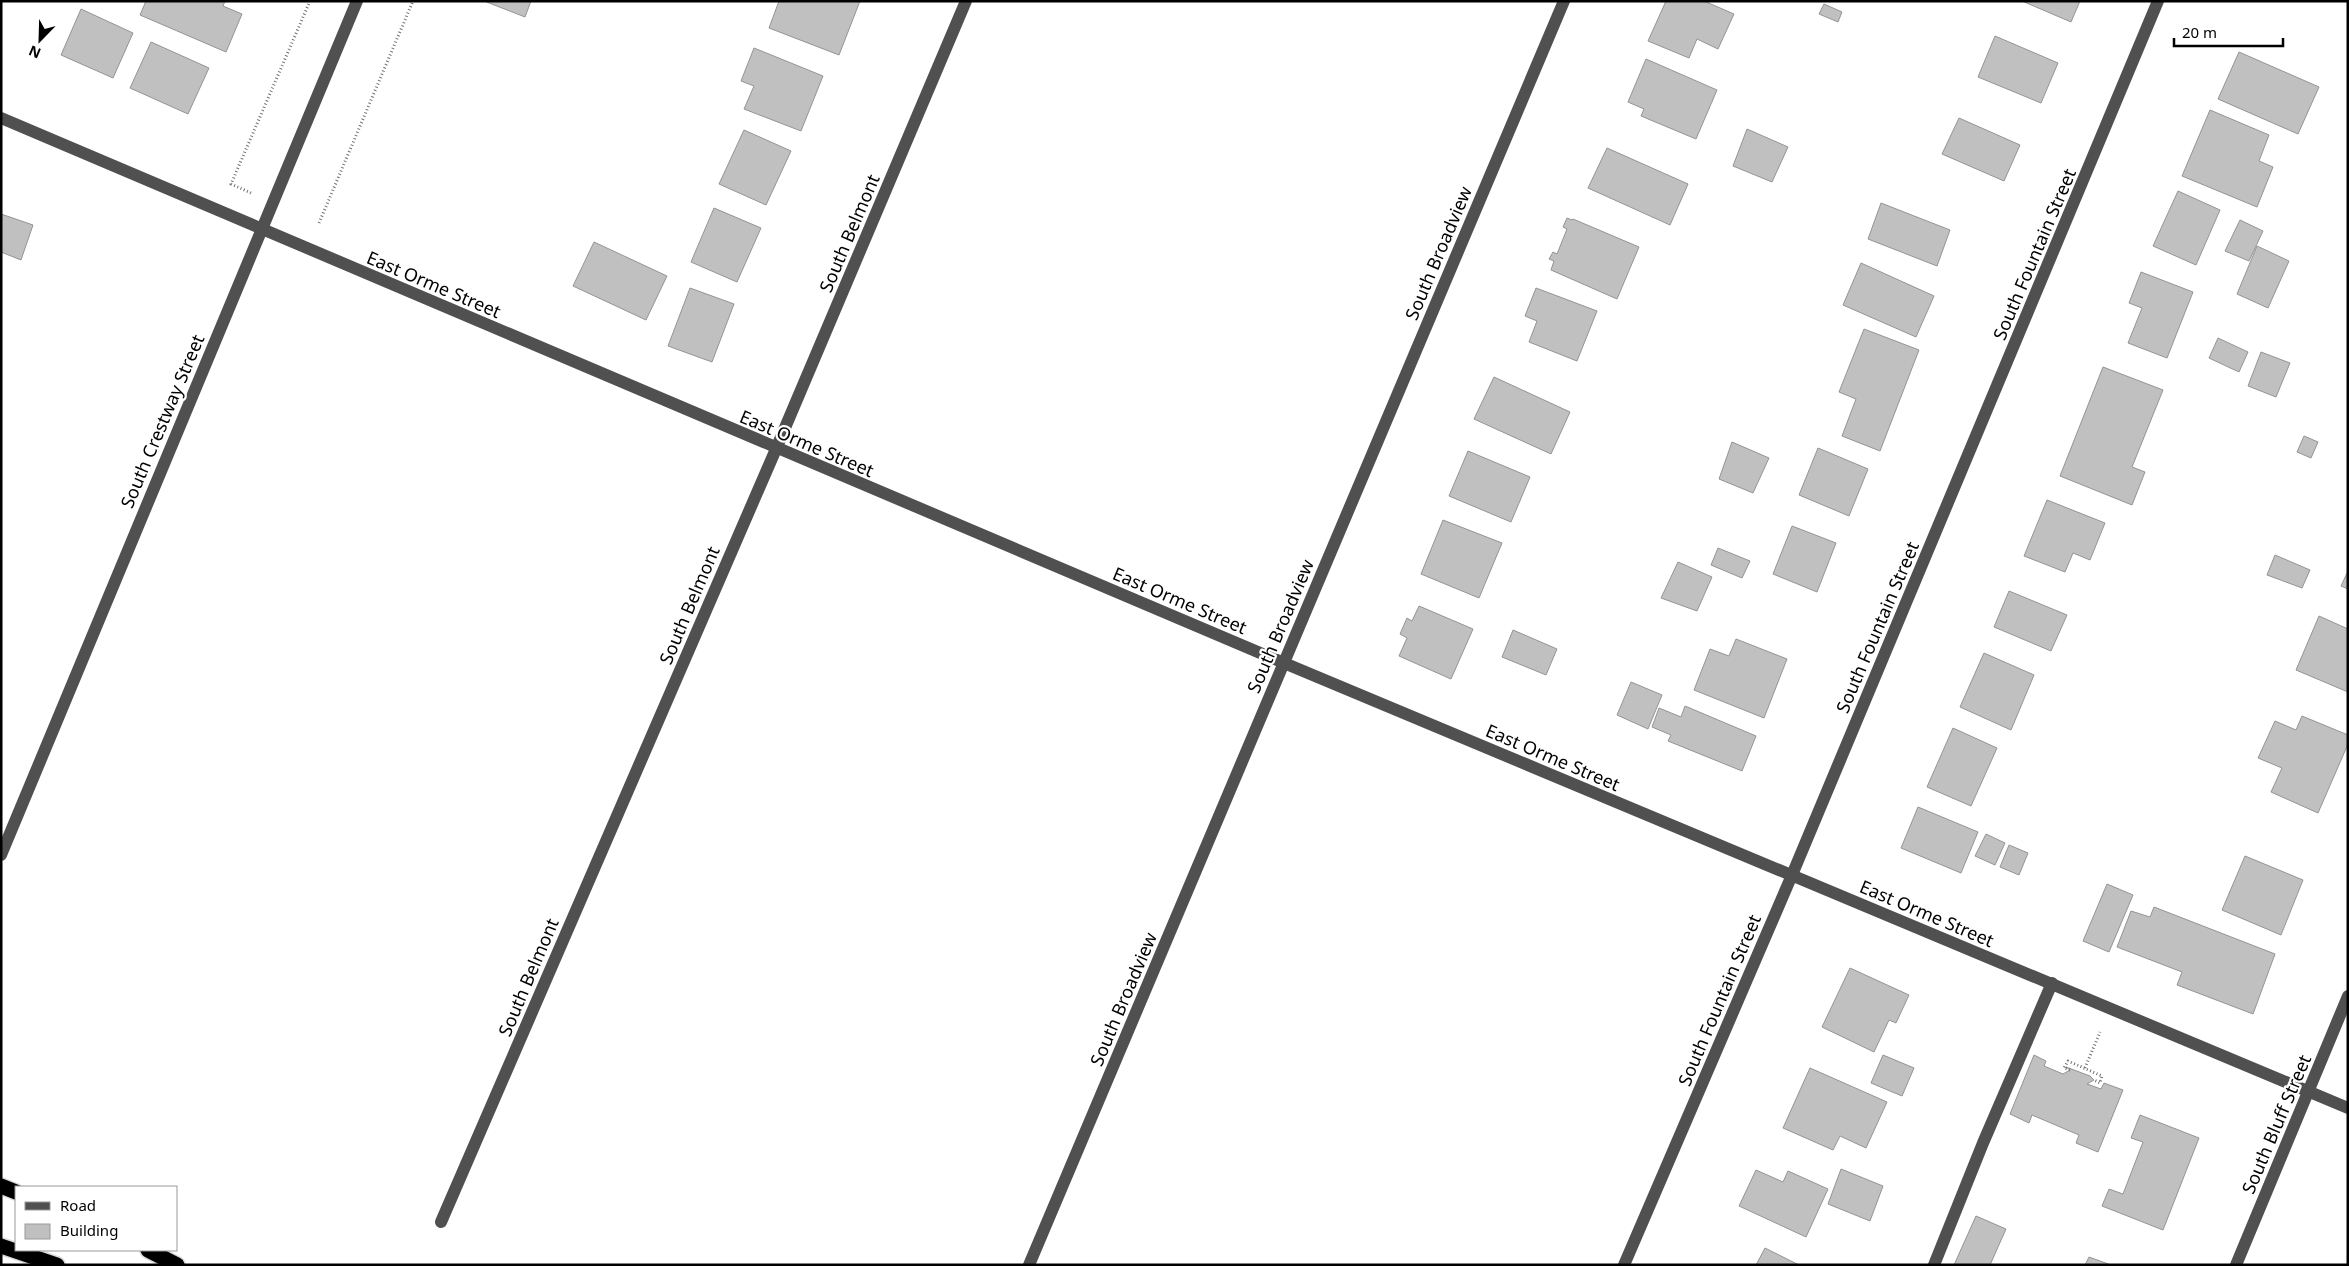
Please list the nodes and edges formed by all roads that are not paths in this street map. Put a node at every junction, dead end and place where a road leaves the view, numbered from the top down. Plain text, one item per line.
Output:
1 (357, 1) edge
2 (966, 1) edge
3 (1564, 1) edge
4 (2158, 1) edge
5 (1, 118) edge
6 (261, 229) junction
7 (776, 449) junction
8 (1284, 663) junction
9 (1, 856) edge
10 (1792, 875) junction
11 (2052, 983) junction
12 (2348, 996) edge
13 (2308, 1091) junction
14 (2348, 1108) edge
15 (1, 1186) edge
16 (15, 1192) edge
17 (441, 1222) dead end
18 (1, 1246) edge
19 (15, 1251) edge
20 (16, 1251) edge
21 (150, 1251) edge
22 (57, 1265) edge
23 (178, 1265) edge
24 (1029, 1265) edge
25 (1624, 1265) edge
26 (1934, 1265) edge
27 (2236, 1265) edge

1 - 6 street, South Crestway Street
2 - 7 street, South Belmont
3 - 8 street, South Broadview
4 - 10 street, South Fountain Street
5 - 6 street, East Orme Street
6 - 7 street, East Orme Street
6 - 9 street, South Crestway Street
7 - 8 street, East Orme Street
7 - 17 street, South Belmont
8 - 10 street, East Orme Street
8 - 24 street, South Broadview
10 - 11 street, East Orme Street
10 - 25 street, South Fountain Street
11 - 13 street, East Orme Street
11 - 26 street
12 - 13 street, South Bluff Street
13 - 14 street, East Orme Street
13 - 27 street, South Bluff Street
15 - 16 highway
18 - 19 highway
20 - 22 highway
21 - 23 highway

